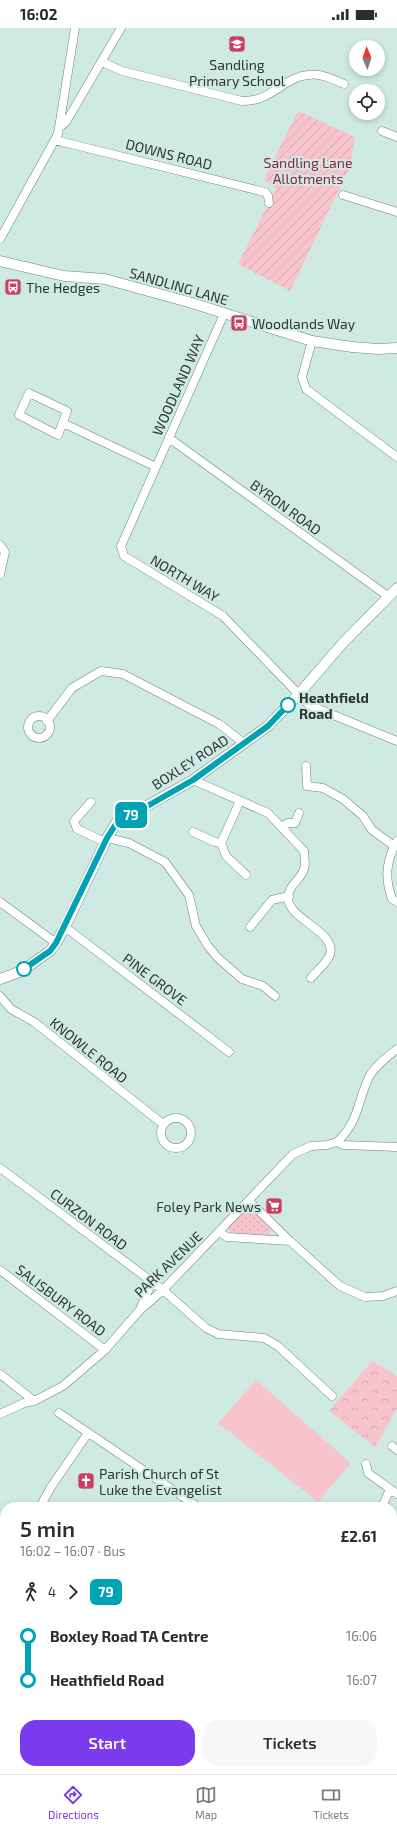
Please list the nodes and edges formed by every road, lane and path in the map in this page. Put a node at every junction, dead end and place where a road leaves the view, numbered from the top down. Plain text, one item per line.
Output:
1 (75, 28) edge
2 (121, 28) edge
3 (102, 62) junction
4 (344, 84) dead end
5 (60, 127) junction
6 (382, 131) dead end
7 (397, 136) edge
8 (55, 140) junction
9 (344, 195) dead end
10 (269, 203) dead end
11 (397, 212) edge
12 (0, 239) edge
13 (0, 260) edge
14 (224, 314) junction
15 (312, 341) junction
16 (397, 348) edge
17 (63, 423) junction
18 (169, 438) junction
19 (397, 457) edge
20 (156, 467) junction
21 (0, 545) edge
22 (0, 574) edge
23 (397, 588) edge
24 (388, 597) junction
25 (298, 695) junction
26 (47, 720) dead end
27 (397, 741) edge
28 (245, 744) junction
29 (306, 766) dead end
30 (193, 780) junction
31 (240, 801) junction
32 (91, 802) dead end
33 (299, 813) dead end
34 (281, 827) junction
35 (193, 832) dead end
36 (106, 840) junction
37 (221, 843) junction
38 (396, 843) edge
39 (246, 875) dead end
40 (289, 896) junction
41 (0, 902) edge
42 (397, 902) edge
43 (65, 927) junction
44 (250, 927) dead end
45 (56, 943) junction
46 (311, 978) dead end
47 (0, 979) edge
48 (0, 996) edge
49 (275, 996) dead end
50 (397, 1049) edge
51 (229, 1052) dead end
52 (163, 1124) dead end
53 (337, 1142) junction
54 (397, 1147) edge
55 (0, 1168) edge
56 (249, 1201) junction
57 (219, 1232) junction
58 (290, 1241) junction
59 (0, 1270) edge
60 (152, 1282) junction
61 (163, 1290) junction
62 (397, 1290) edge
63 (139, 1311) junction
64 (106, 1350) junction
65 (0, 1374) edge
66 (332, 1396) dead end
67 (34, 1401) junction
68 (59, 1413) dead end
69 (0, 1414) edge
70 (88, 1433) junction
71 (366, 1464) dead end
72 (394, 1492) edge
73 (43, 1502) edge
74 (191, 1502) edge
75 (386, 1502) edge

1 - 5 street
2 - 3 street
3 - 4 street
3 - 5 street
5 - 8 street
6 - 7 street
8 - 10 street, DOWNS ROAD
8 - 12 street
9 - 11 street
13 - 14 street, SANDLING LANE
14 - 15 street, SANDLING LANE
14 - 18 street, WOODLAND WAY
15 - 16 street, SANDLING LANE
15 - 19 street
17 - 17 street
17 - 20 street
18 - 20 street, WOODLAND WAY
18 - 24 street, BYRON ROAD
20 - 25 street, NORTH WAY
21 - 22 street
23 - 24 street, BOXLEY ROAD
24 - 25 street, BOXLEY ROAD
25 - 27 street
25 - 28 street, BOXLEY ROAD
26 - 28 street
28 - 30 street, BOXLEY ROAD
29 - 38 street
30 - 31 street
30 - 36 street, BOXLEY ROAD
31 - 34 street
31 - 37 street
32 - 36 street
33 - 34 street
34 - 40 street
35 - 37 street
36 - 43 street, BOXLEY ROAD
36 - 49 street
37 - 39 street
38 - 42 street
40 - 44 street
40 - 46 street
41 - 45 street
43 - 45 street, BOXLEY ROAD
43 - 51 street, PINE GROVE
45 - 47 street, BOXLEY ROAD
48 - 52 street, KNOWLE ROAD
50 - 53 street
53 - 54 street, PARK AVENUE
53 - 56 street, PARK AVENUE
55 - 60 street, CURZON ROAD
56 - 57 street, PARK AVENUE
56 - 58 street
57 - 58 street
57 - 61 street, PARK AVENUE
58 - 62 street
59 - 64 street, SALISBURY ROAD
60 - 61 street, CURZON ROAD
60 - 63 street
61 - 63 street, PARK AVENUE
61 - 66 street, CURZON ROAD
63 - 64 street, PARK AVENUE
64 - 67 street, PARK AVENUE
65 - 67 street
67 - 69 street, PARK AVENUE
68 - 70 street
70 - 73 street
70 - 74 street
71 - 72 street
72 - 75 street

